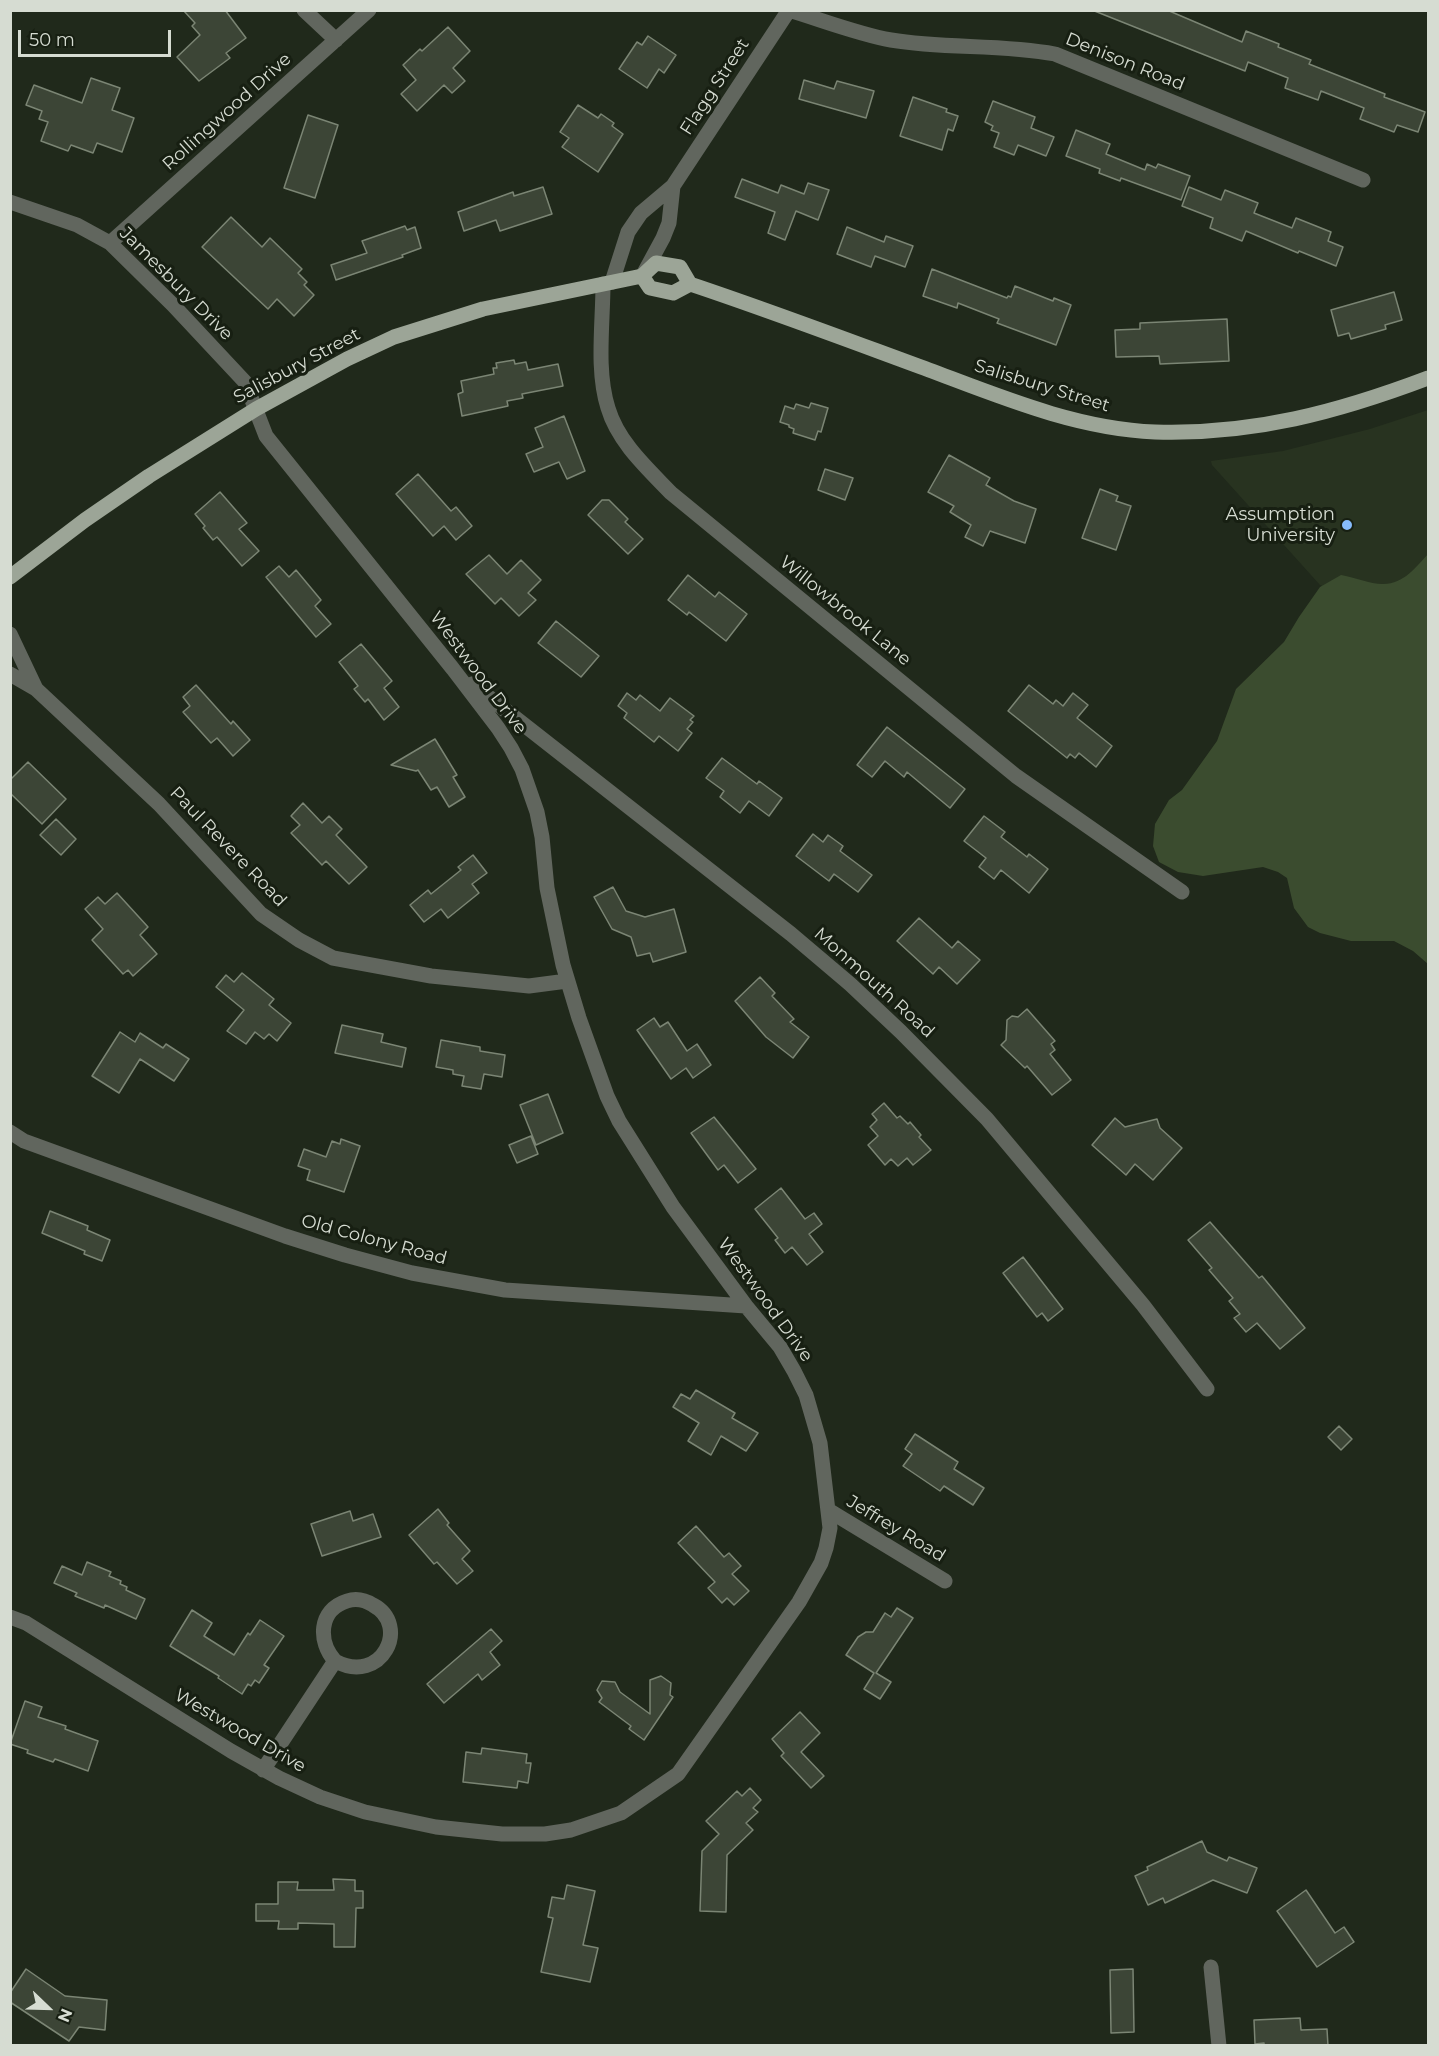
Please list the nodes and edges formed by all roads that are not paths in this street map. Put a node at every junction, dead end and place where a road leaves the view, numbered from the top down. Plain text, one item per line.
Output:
1 (304, 10) edge
2 (369, 10) edge
3 (789, 10) edge
4 (336, 40) junction
5 (1363, 180) dead end
6 (674, 186) junction
7 (10, 202) edge
8 (110, 243) junction
9 (642, 276) junction
10 (607, 283) junction
11 (690, 284) junction
12 (1428, 378) edge
13 (256, 409) junction
14 (10, 577) edge
15 (10, 634) edge
16 (453, 669) junction
17 (10, 674) edge
18 (36, 689) junction
19 (1182, 892) dead end
20 (567, 981) junction
21 (10, 1132) edge
22 (746, 1306) junction
23 (1208, 1389) dead end
24 (828, 1510) junction
25 (945, 1581) dead end
26 (10, 1617) edge
27 (335, 1661) junction
28 (263, 1770) junction
29 (1211, 1967) dead end
30 (1219, 2046) edge

1 - 4 street
2 - 4 street, Rollingwood Drive
3 - 5 street, Denison Road
3 - 6 street, Flagg Street
4 - 8 street, Rollingwood Drive
6 - 9 street, Flagg Street
6 - 10 street, Flagg Street
7 - 8 street, Jamesbury Drive
8 - 13 street, Jamesbury Drive
9 - 10 main road, Salisbury Street
9 - 11 main road
9 - 11 main road, Salisbury Street
10 - 13 main road, Salisbury Street
10 - 19 street, Willowbrook Lane
11 - 12 main road, Salisbury Street
13 - 14 main road, Salisbury Street
13 - 16 street, Westwood Drive
15 - 18 street, Paul Revere Road
16 - 20 street, Westwood Drive
16 - 23 street, Monmouth Road
17 - 18 street, Paul Revere Road
18 - 20 street, Paul Revere Road
20 - 22 street, Westwood Drive
21 - 22 street, Old Colony Road
22 - 24 street, Westwood Drive
24 - 25 street, Jeffrey Road
24 - 28 street, Westwood Drive
26 - 28 street, Westwood Drive
27 - 27 street
27 - 28 street
29 - 30 street

